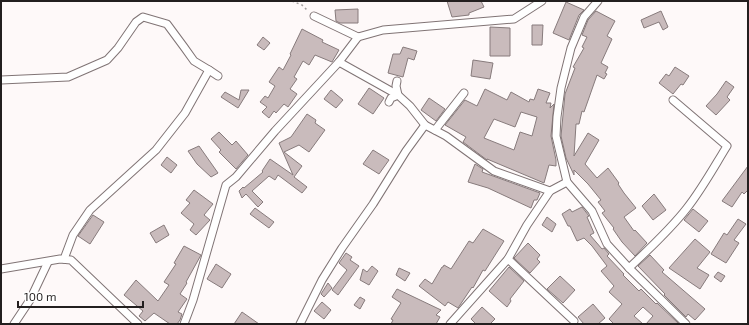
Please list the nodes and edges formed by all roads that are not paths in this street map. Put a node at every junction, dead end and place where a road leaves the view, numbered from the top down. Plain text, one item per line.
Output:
1 (542, 1) edge
2 (598, 1) edge
3 (314, 16) road end
4 (358, 37) junction
5 (339, 62) junction
6 (209, 70) junction
7 (218, 76) dead end
8 (1, 80) edge
9 (398, 80) dead end
10 (464, 94) dead end
11 (398, 95) junction
12 (673, 100) dead end
13 (389, 102) dead end
14 (425, 125) junction
15 (435, 130) junction
16 (567, 182) junction
17 (550, 191) junction
18 (64, 259) junction
19 (508, 259) junction
20 (48, 262) junction
21 (629, 268) junction
22 (1, 269) edge
23 (574, 321) dead end
24 (14, 324) edge
25 (138, 324) edge
26 (184, 324) edge
27 (300, 324) edge
28 (450, 324) edge
29 (686, 324) edge

1 - 4 street
2 - 16 street
3 - 4 street
4 - 5 street
5 - 11 street
5 - 26 street
6 - 7 street
6 - 8 street
6 - 18 street
9 - 11 street
10 - 15 street
11 - 13 street
11 - 14 street
12 - 21 street
14 - 15 street
14 - 27 street
15 - 17 street
16 - 17 street
16 - 21 street
17 - 19 street
18 - 20 street
18 - 25 street
19 - 23 street
19 - 28 street
20 - 22 street
20 - 24 street
21 - 29 street

